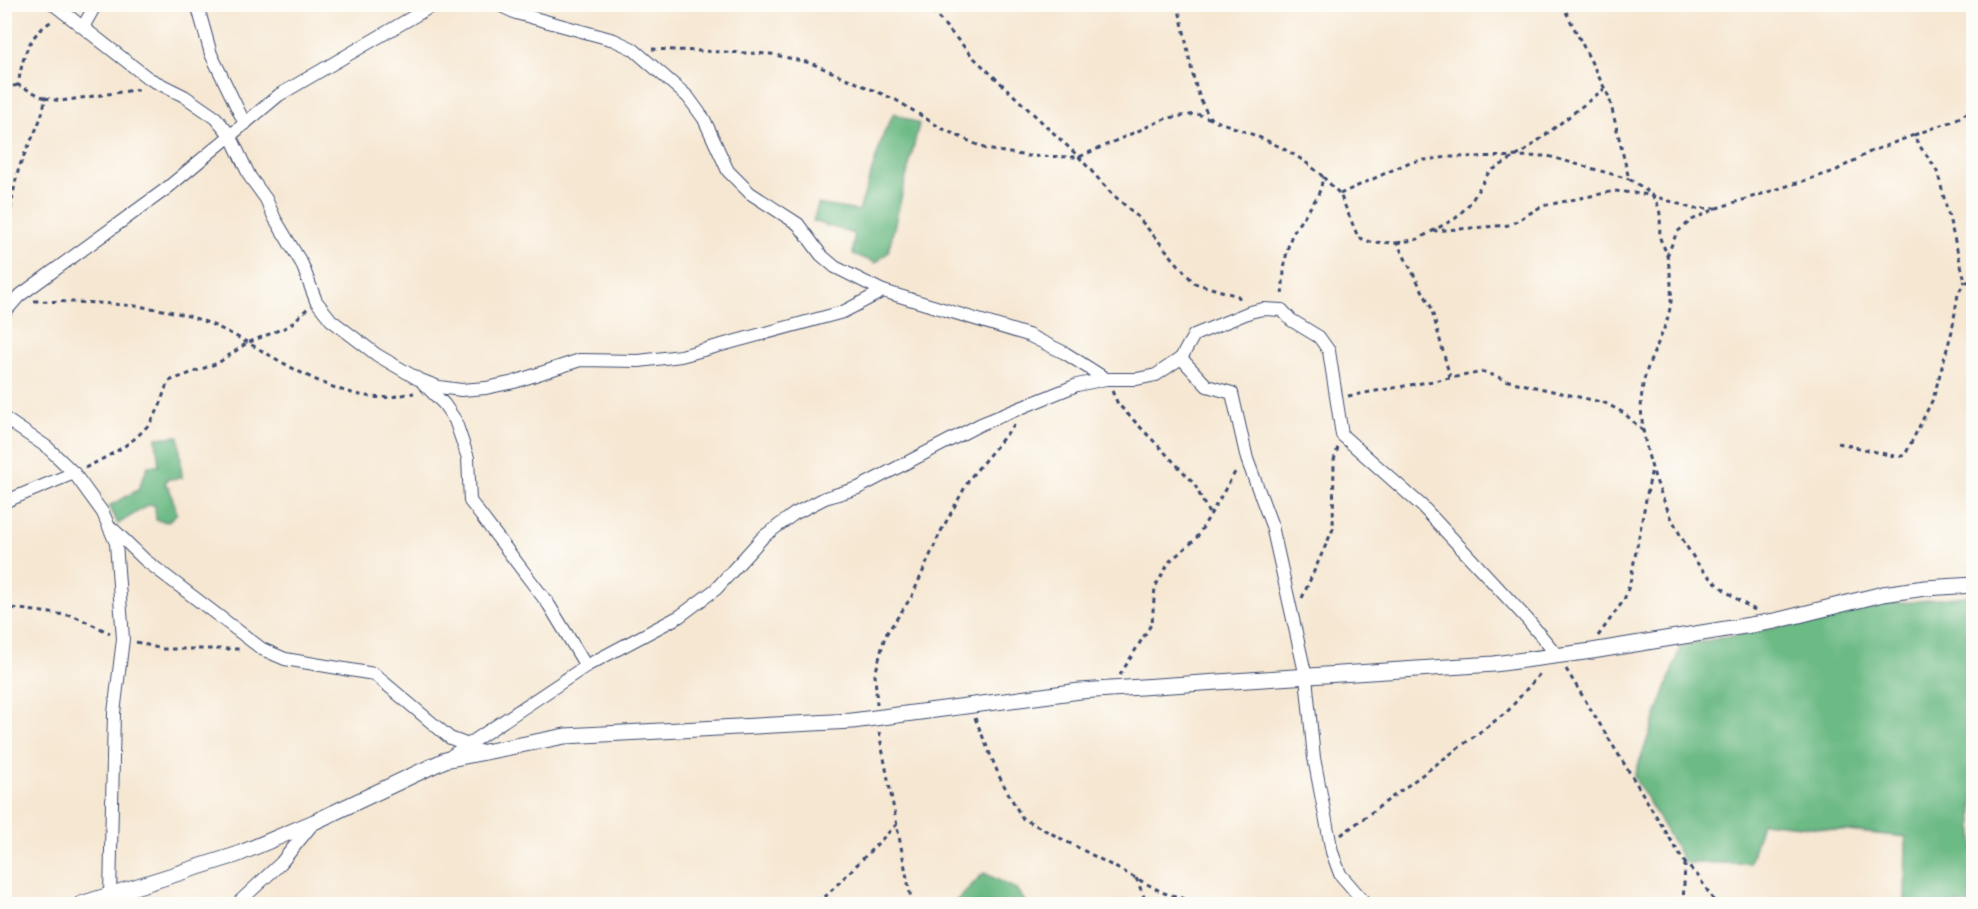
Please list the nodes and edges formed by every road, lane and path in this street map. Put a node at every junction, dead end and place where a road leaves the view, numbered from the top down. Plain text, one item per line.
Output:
1 (52, 4) edge
2 (96, 4) edge
3 (197, 4) edge
4 (435, 4) edge
5 (497, 4) edge
6 (926, 4) edge
7 (1177, 4) edge
8 (1562, 4) edge
9 (66, 13) junction
10 (83, 27) junction
11 (633, 49) junction
12 (18, 85) junction
13 (164, 86) junction
14 (4, 88) edge
15 (1604, 89) junction
16 (45, 98) junction
17 (1974, 109) edge
18 (1211, 119) junction
19 (245, 124) junction
20 (230, 135) junction
21 (1914, 135) junction
22 (1520, 154) junction
23 (1079, 157) junction
24 (1322, 176) junction
25 (1629, 179) junction
26 (1340, 194) junction
27 (1651, 195) junction
28 (1717, 208) junction
29 (1433, 231) junction
30 (1397, 243) junction
31 (1667, 256) junction
32 (1965, 281) junction
33 (1974, 284) edge
34 (883, 291) junction
35 (316, 301) junction
36 (8, 304) edge
37 (1282, 310) junction
38 (1250, 312) junction
39 (247, 343) junction
40 (1180, 358) junction
41 (1449, 377) junction
42 (1106, 378) junction
43 (418, 379) junction
44 (431, 390) junction
45 (1337, 397) junction
46 (1024, 407) junction
47 (4, 418) edge
48 (1643, 431) junction
49 (1342, 435) junction
50 (1838, 443) dead end
51 (1246, 452) junction
52 (1653, 467) junction
53 (74, 473) junction
54 (4, 502) edge
55 (1210, 516) junction
56 (108, 524) junction
57 (1974, 585) edge
58 (1775, 621) junction
59 (1292, 622) junction
60 (1592, 651) junction
61 (1556, 654) junction
62 (586, 666) junction
63 (1306, 677) junction
64 (1111, 689) junction
65 (970, 706) junction
66 (878, 718) junction
67 (468, 746) junction
68 (494, 749) junction
69 (445, 760) junction
70 (314, 822) junction
71 (898, 823) junction
72 (1330, 842) junction
73 (1685, 863) junction
74 (1135, 877) junction
75 (110, 896) junction
76 (81, 904) edge
77 (237, 904) edge
78 (818, 904) edge
79 (912, 904) edge
80 (1147, 904) edge
81 (1204, 904) edge
82 (1366, 904) edge
83 (1683, 904) edge
84 (1716, 904) edge

1 - 9 street
2 - 10 street
3 - 19 street
4 - 19 street
5 - 11 street
6 - 23 path
7 - 18 path
8 - 15 path
9 - 10 street
9 - 12 path
10 - 13 street
11 - 23 path
11 - 34 street
12 - 14 path
12 - 16 path
13 - 16 path
13 - 20 street
15 - 22 path
15 - 25 path
16 - 36 path
17 - 21 path
18 - 23 path
18 - 24 path
19 - 20 street
20 - 35 street
20 - 36 street
21 - 28 path
21 - 32 path
22 - 25 path
22 - 26 path
22 - 29 path
23 - 38 path
24 - 26 path
24 - 37 path
25 - 27 path
26 - 30 path
27 - 28 path
27 - 29 path
27 - 31 path
28 - 31 path
29 - 30 path
30 - 41 path
31 - 48 path
32 - 33 path
32 - 50 path
34 - 42 street
34 - 43 street
35 - 39 path
35 - 43 street
36 - 39 path
37 - 38 street
37 - 45 street
38 - 40 street
39 - 44 path
39 - 53 path
40 - 42 street
40 - 51 street
41 - 45 path
41 - 48 path
42 - 46 street
42 - 55 path
43 - 44 street
44 - 62 street
45 - 49 street
46 - 62 street
46 - 66 path
47 - 53 street
48 - 52 path
49 - 59 path
49 - 61 street
51 - 55 path
51 - 59 street
52 - 58 path
52 - 60 path
53 - 54 street
53 - 56 street
55 - 64 path
56 - 67 street
56 - 75 street
57 - 58 street
58 - 60 street
59 - 63 street
60 - 61 street
61 - 63 street
61 - 72 path
61 - 73 path
62 - 67 street
63 - 64 street
63 - 72 street
64 - 65 street
65 - 66 street
65 - 74 path
66 - 68 street
66 - 71 path
67 - 68 street
67 - 69 street
68 - 69 street
69 - 70 street
70 - 75 street
70 - 77 street
71 - 78 path
71 - 79 path
72 - 82 street
73 - 83 path
73 - 84 path
74 - 80 path
74 - 81 path
75 - 76 street

